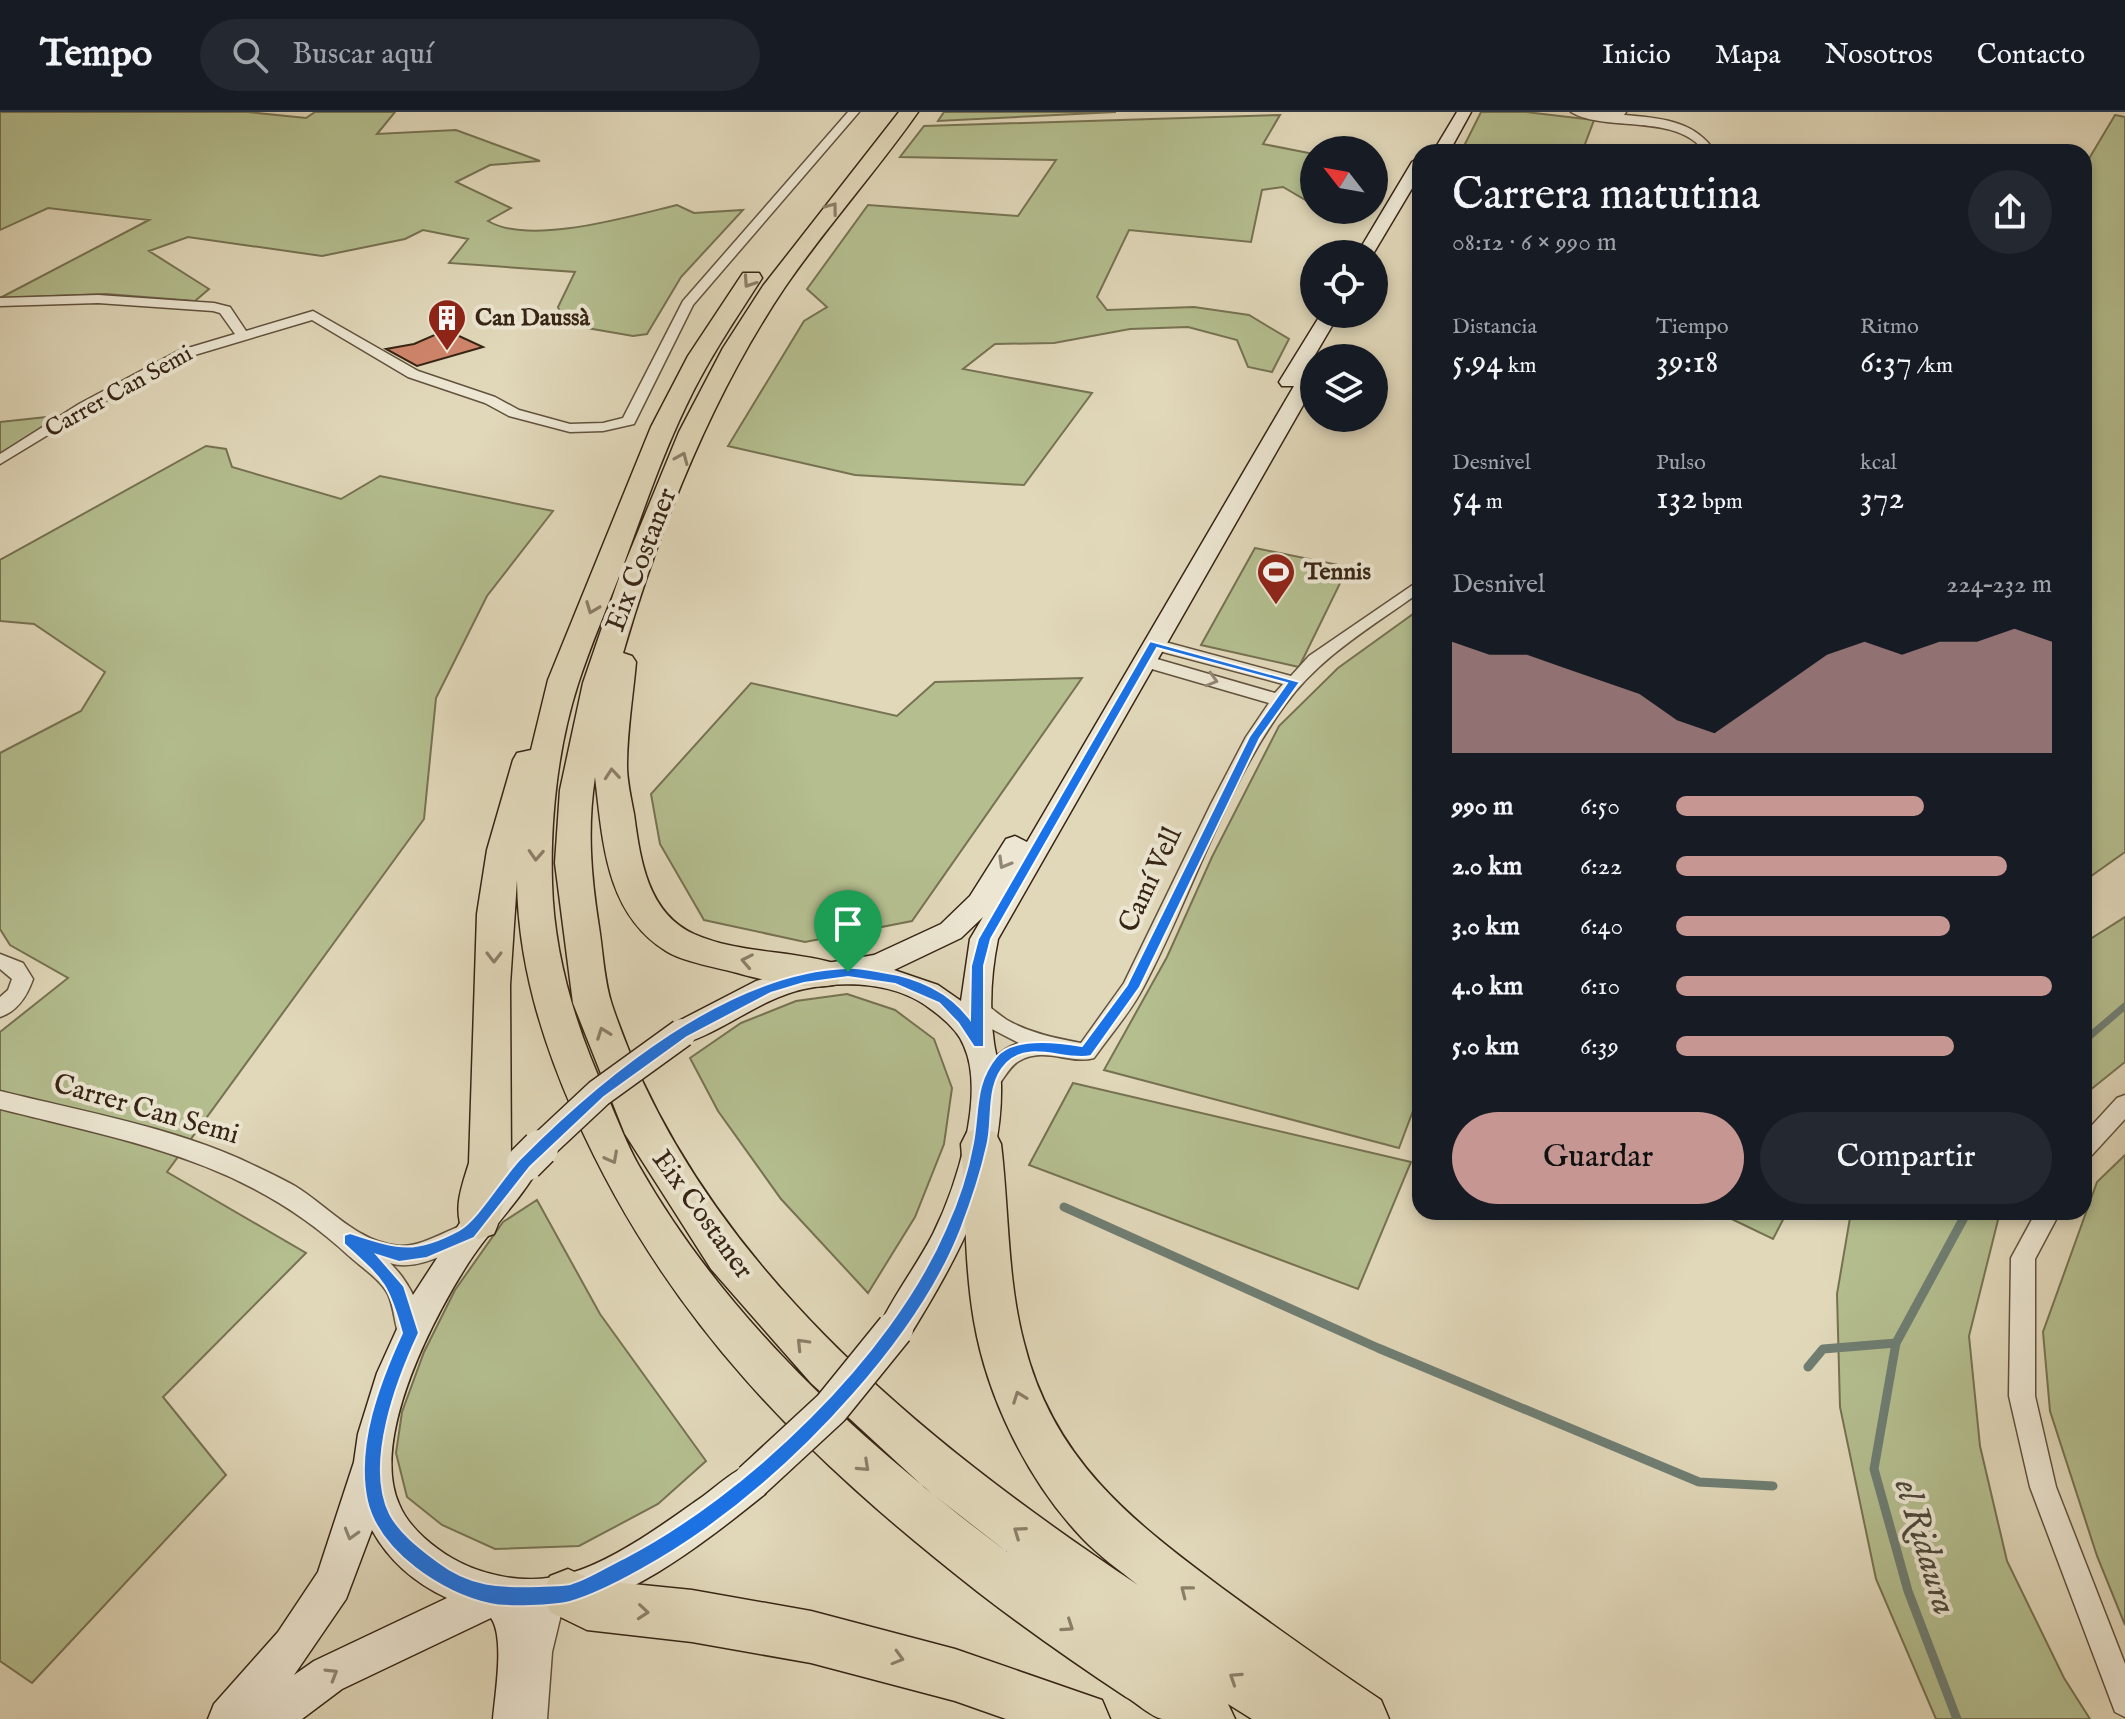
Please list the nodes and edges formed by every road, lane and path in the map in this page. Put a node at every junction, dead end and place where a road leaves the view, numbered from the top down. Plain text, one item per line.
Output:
1 (854, 112) edge
2 (884, 112) edge
3 (909, 112) edge
4 (1449, 112) edge
5 (1464, 112) edge
6 (1576, 112) edge
7 (1619, 114) edge
8 (1431, 144) edge
9 (1446, 144) edge
10 (1706, 144) edge
11 (1412, 175) edge
12 (1412, 202) edge
13 (796, 219) dead end
14 (1373, 240) edge
15 (1388, 243) edge
16 (768, 255) dead end
17 (0, 302) edge
18 (1322, 328) edge
19 (242, 334) junction
20 (1300, 393) edge
21 (0, 460) edge
22 (1412, 591) edge
23 (613, 635) junction
24 (1149, 652) junction
25 (1294, 682) junction
26 (559, 695) junction
27 (1279, 700) junction
28 (0, 961) edge
29 (836, 973) junction
30 (976, 1008) junction
31 (0, 1009) edge
32 (979, 1044) junction
33 (1054, 1047) junction
34 (986, 1086) junction
35 (0, 1100) edge
36 (2125, 1104) edge
37 (2092, 1140) edge
38 (981, 1144) junction
39 (2044, 1220) edge
40 (474, 1227) junction
41 (350, 1240) junction
42 (410, 1333) junction
43 (373, 1459) junction
44 (560, 1594) junction
45 (496, 1596) junction
46 (2125, 1702) edge
47 (229, 1719) edge
48 (268, 1719) edge
49 (514, 1719) edge
50 (532, 1719) edge
51 (1083, 1719) edge
52 (1208, 1719) edge
53 (1301, 1719) edge
54 (1362, 1719) edge

1 - 19 street, Carrer Can Semi
2 - 13 highway
23 -> 3 highway, Eix Costaner
4 - 8 street
5 - 9 street
6 - 7 street
7 - 10 street
11 - 14 street
12 - 15 street
16 -> 26 highway, Eix Costaner
17 - 19 street, Carrer Can Semi
18 -> 29 street
19 - 21 street, Carrer Can Semi
20 - 24 street
22 - 25 street, Camí Vell
29 -> 23 highway
53 -> 23 highway, Eix Costaner
24 - 25 street
24 -> 27 street
24 - 30 street
25 - 27 street, Camí Vell
26 -> 40 highway
26 -> 52 highway, Eix Costaner
27 - 33 street, Camí Vell
28 - 31 street
29 - 32 street
29 - 40 street, bridge
30 - 32 street
30 - 33 street, Camí Vell
32 - 34 street
33 - 34 street, Camí Vell
34 - 38 street
35 - 41 street, Carrer Can Semi
36 - 37 street
38 - 44 street, bridge
54 -> 38 highway
39 - 46 street
40 - 41 street, Carrer Can Semi
40 - 42 street
41 - 42 street, Carrer Can Semi
42 - 43 street
43 - 45 street
43 -> 47 street
44 - 45 street
44 - 50 street
44 -> 51 highway
48 -> 45 street
45 - 49 street

